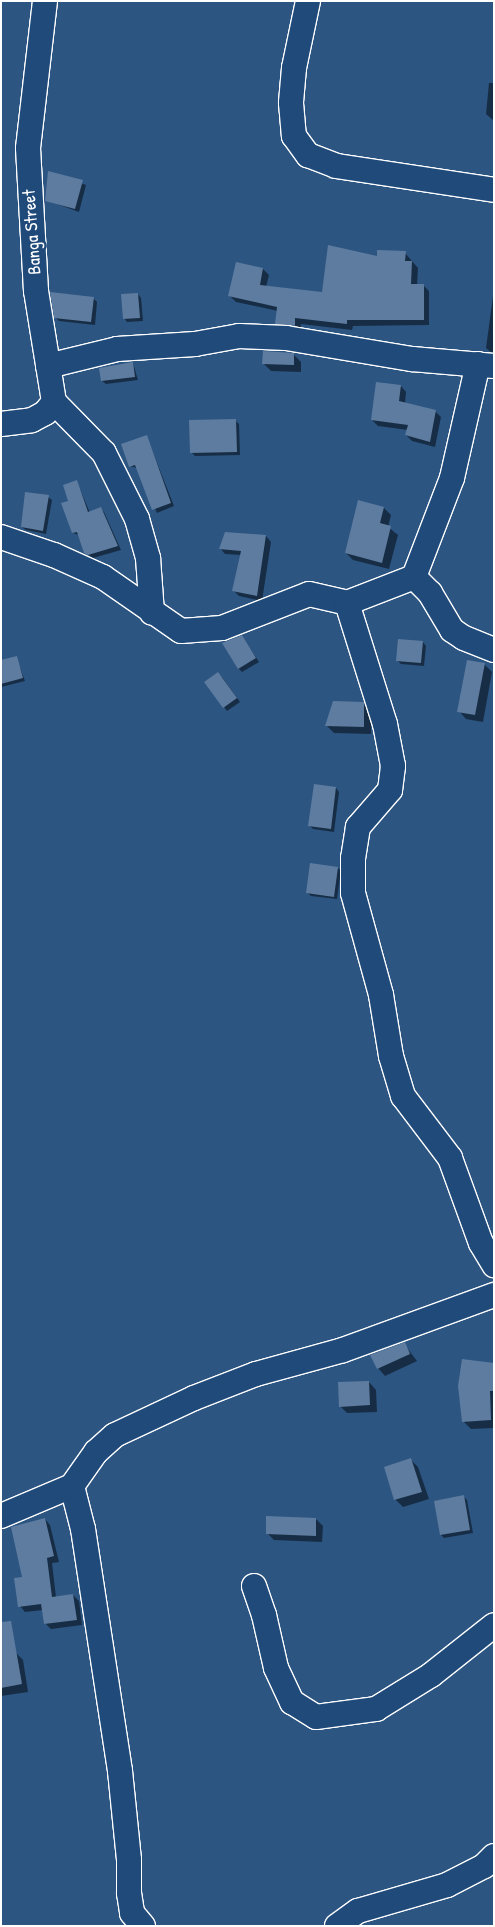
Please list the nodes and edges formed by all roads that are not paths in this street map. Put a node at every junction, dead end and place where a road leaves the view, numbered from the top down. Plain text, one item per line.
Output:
1 (45, 1) edge
2 (308, 1) edge
3 (494, 190) edge
4 (486, 365) edge
5 (48, 366) junction
6 (54, 402) junction
7 (1, 424) edge
8 (1, 537) edge
9 (414, 578) junction
10 (347, 603) junction
11 (152, 613) junction
12 (494, 650) edge
13 (494, 1265) edge
14 (494, 1295) edge
15 (72, 1486) junction
16 (1, 1516) edge
17 (254, 1586) dead end
18 (494, 1625) edge
19 (494, 1856) edge
20 (143, 1926) edge
21 (336, 1926) edge

1 - 5 street, Banga Street
2 - 3 street
4 - 5 street
4 - 9 street
5 - 6 street, Banga Street
6 - 7 street
6 - 11 street
8 - 11 street
9 - 10 street
9 - 12 street
10 - 11 street
10 - 13 street
14 - 15 street
15 - 16 street
15 - 20 street
17 - 18 street
19 - 21 street

